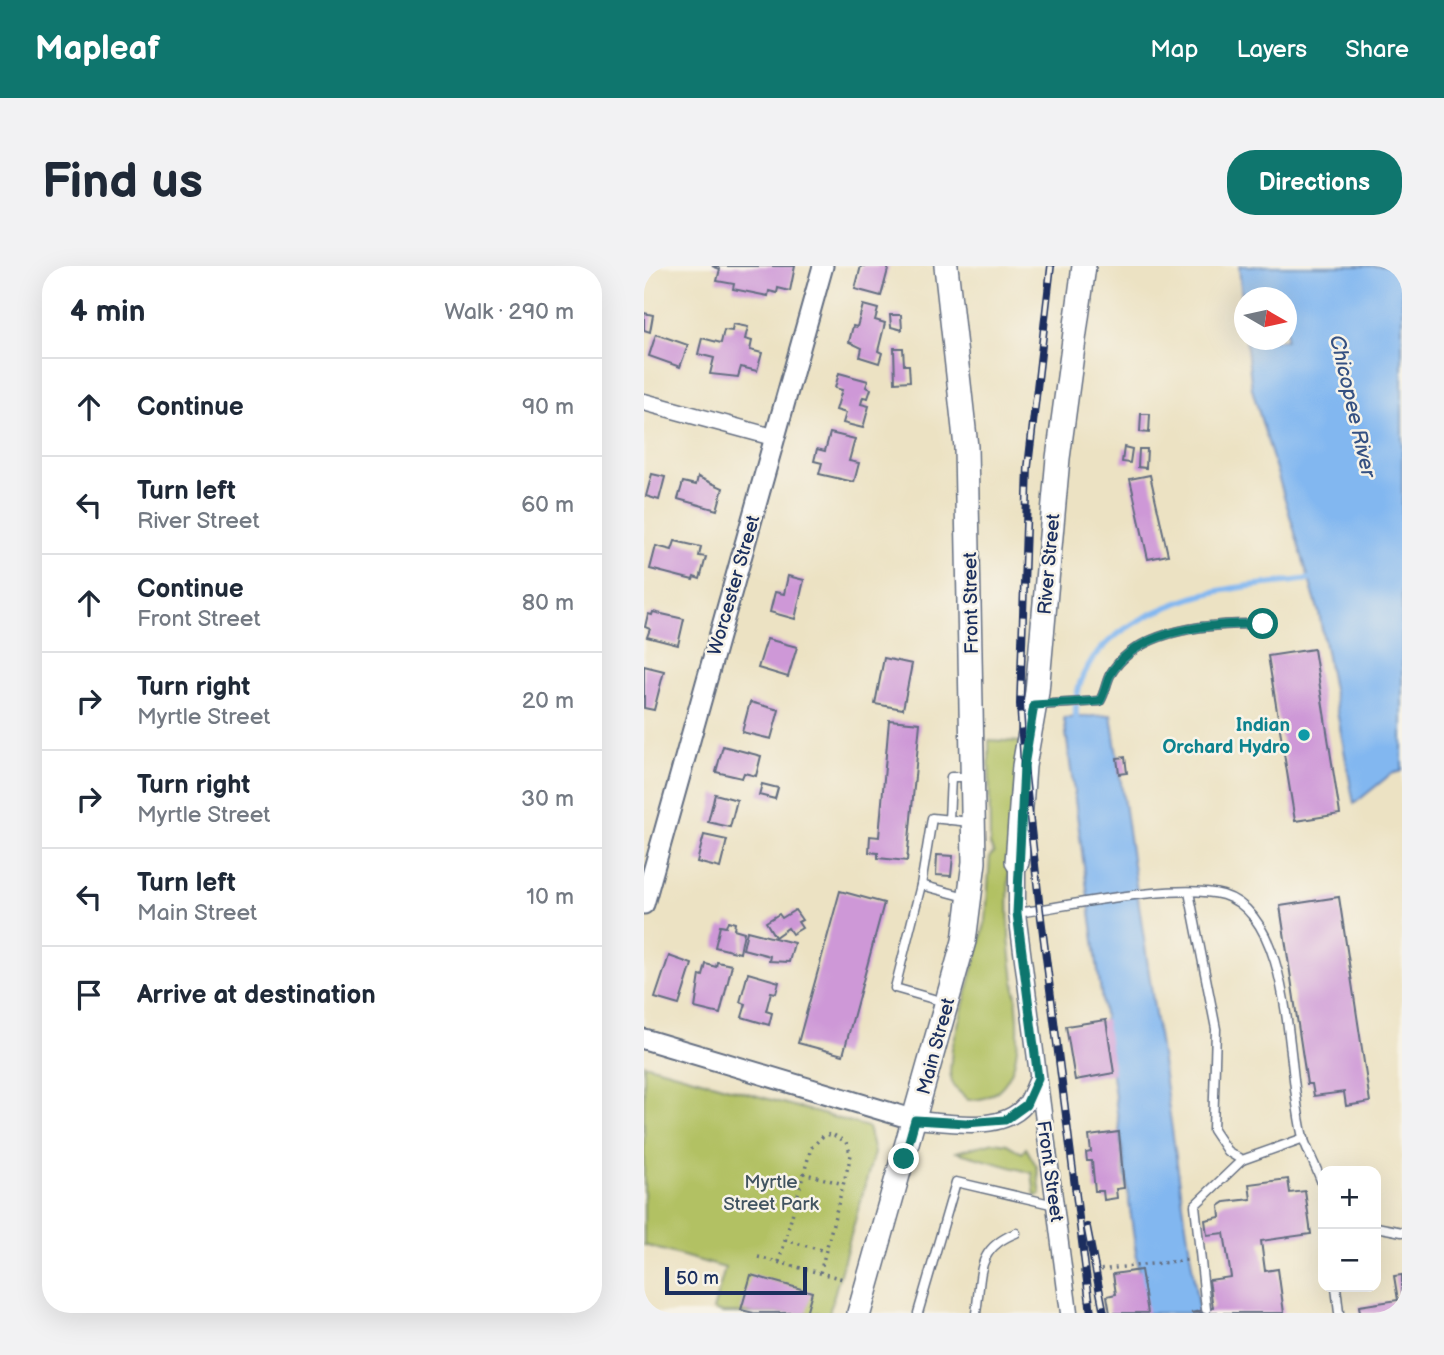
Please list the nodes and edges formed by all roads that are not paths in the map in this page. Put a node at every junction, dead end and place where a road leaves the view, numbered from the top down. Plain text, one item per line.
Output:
1 (823, 266) edge
2 (946, 266) edge
3 (1084, 266) edge
4 (644, 402) edge
5 (774, 437) junction
6 (1263, 624) dead end
7 (1034, 705) junction
8 (973, 777) junction
9 (949, 820) junction
10 (973, 822) junction
11 (1017, 862) joint
12 (921, 885) junction
13 (1189, 892) junction
14 (970, 898) junction
15 (644, 904) edge
16 (1017, 913) junction
17 (964, 941) joint
18 (947, 1003) junction
19 (644, 1039) edge
20 (1038, 1078) junction
21 (915, 1120) junction
22 (1304, 1138) junction
23 (1242, 1160) junction
24 (1318, 1173) edge
25 (1055, 1205) junction
26 (1381, 1228) edge
27 (1402, 1232) edge
28 (1016, 1233) dead end
29 (1337, 1292) edge
30 (1206, 1309) dead end
31 (859, 1313) edge
32 (918, 1313) edge
33 (976, 1313) edge
34 (1069, 1313) edge
35 (1339, 1313) edge

1 - 5 street, Worcester Street
2 - 8 main road, Front Street
3 - 7 main road, River Street
4 - 5 street
5 - 15 street, Worcester Street
6 - 7 lane
7 - 11 main road, River Street
8 - 9 lane
8 - 10 main road, Front Street
9 - 10 lane
9 - 12 lane
10 - 14 main road, Front Street
11 - 16 street, Front Street
12 - 14 lane
12 - 18 lane
13 - 16 lane
13 - 22 lane
13 - 23 lane
14 - 17 main road, Front Street
16 - 20 street, Front Street
17 - 18 main road, Main Street
18 - 21 main road, Main Street
19 - 21 street
20 - 21 street
20 - 25 street, Front Street
21 - 31 main road, Main Street
22 - 23 lane
22 - 24 lane
23 - 30 lane
25 - 32 lane
25 - 34 street, Front Street
26 - 27 lane
28 - 33 lane
29 - 35 lane

